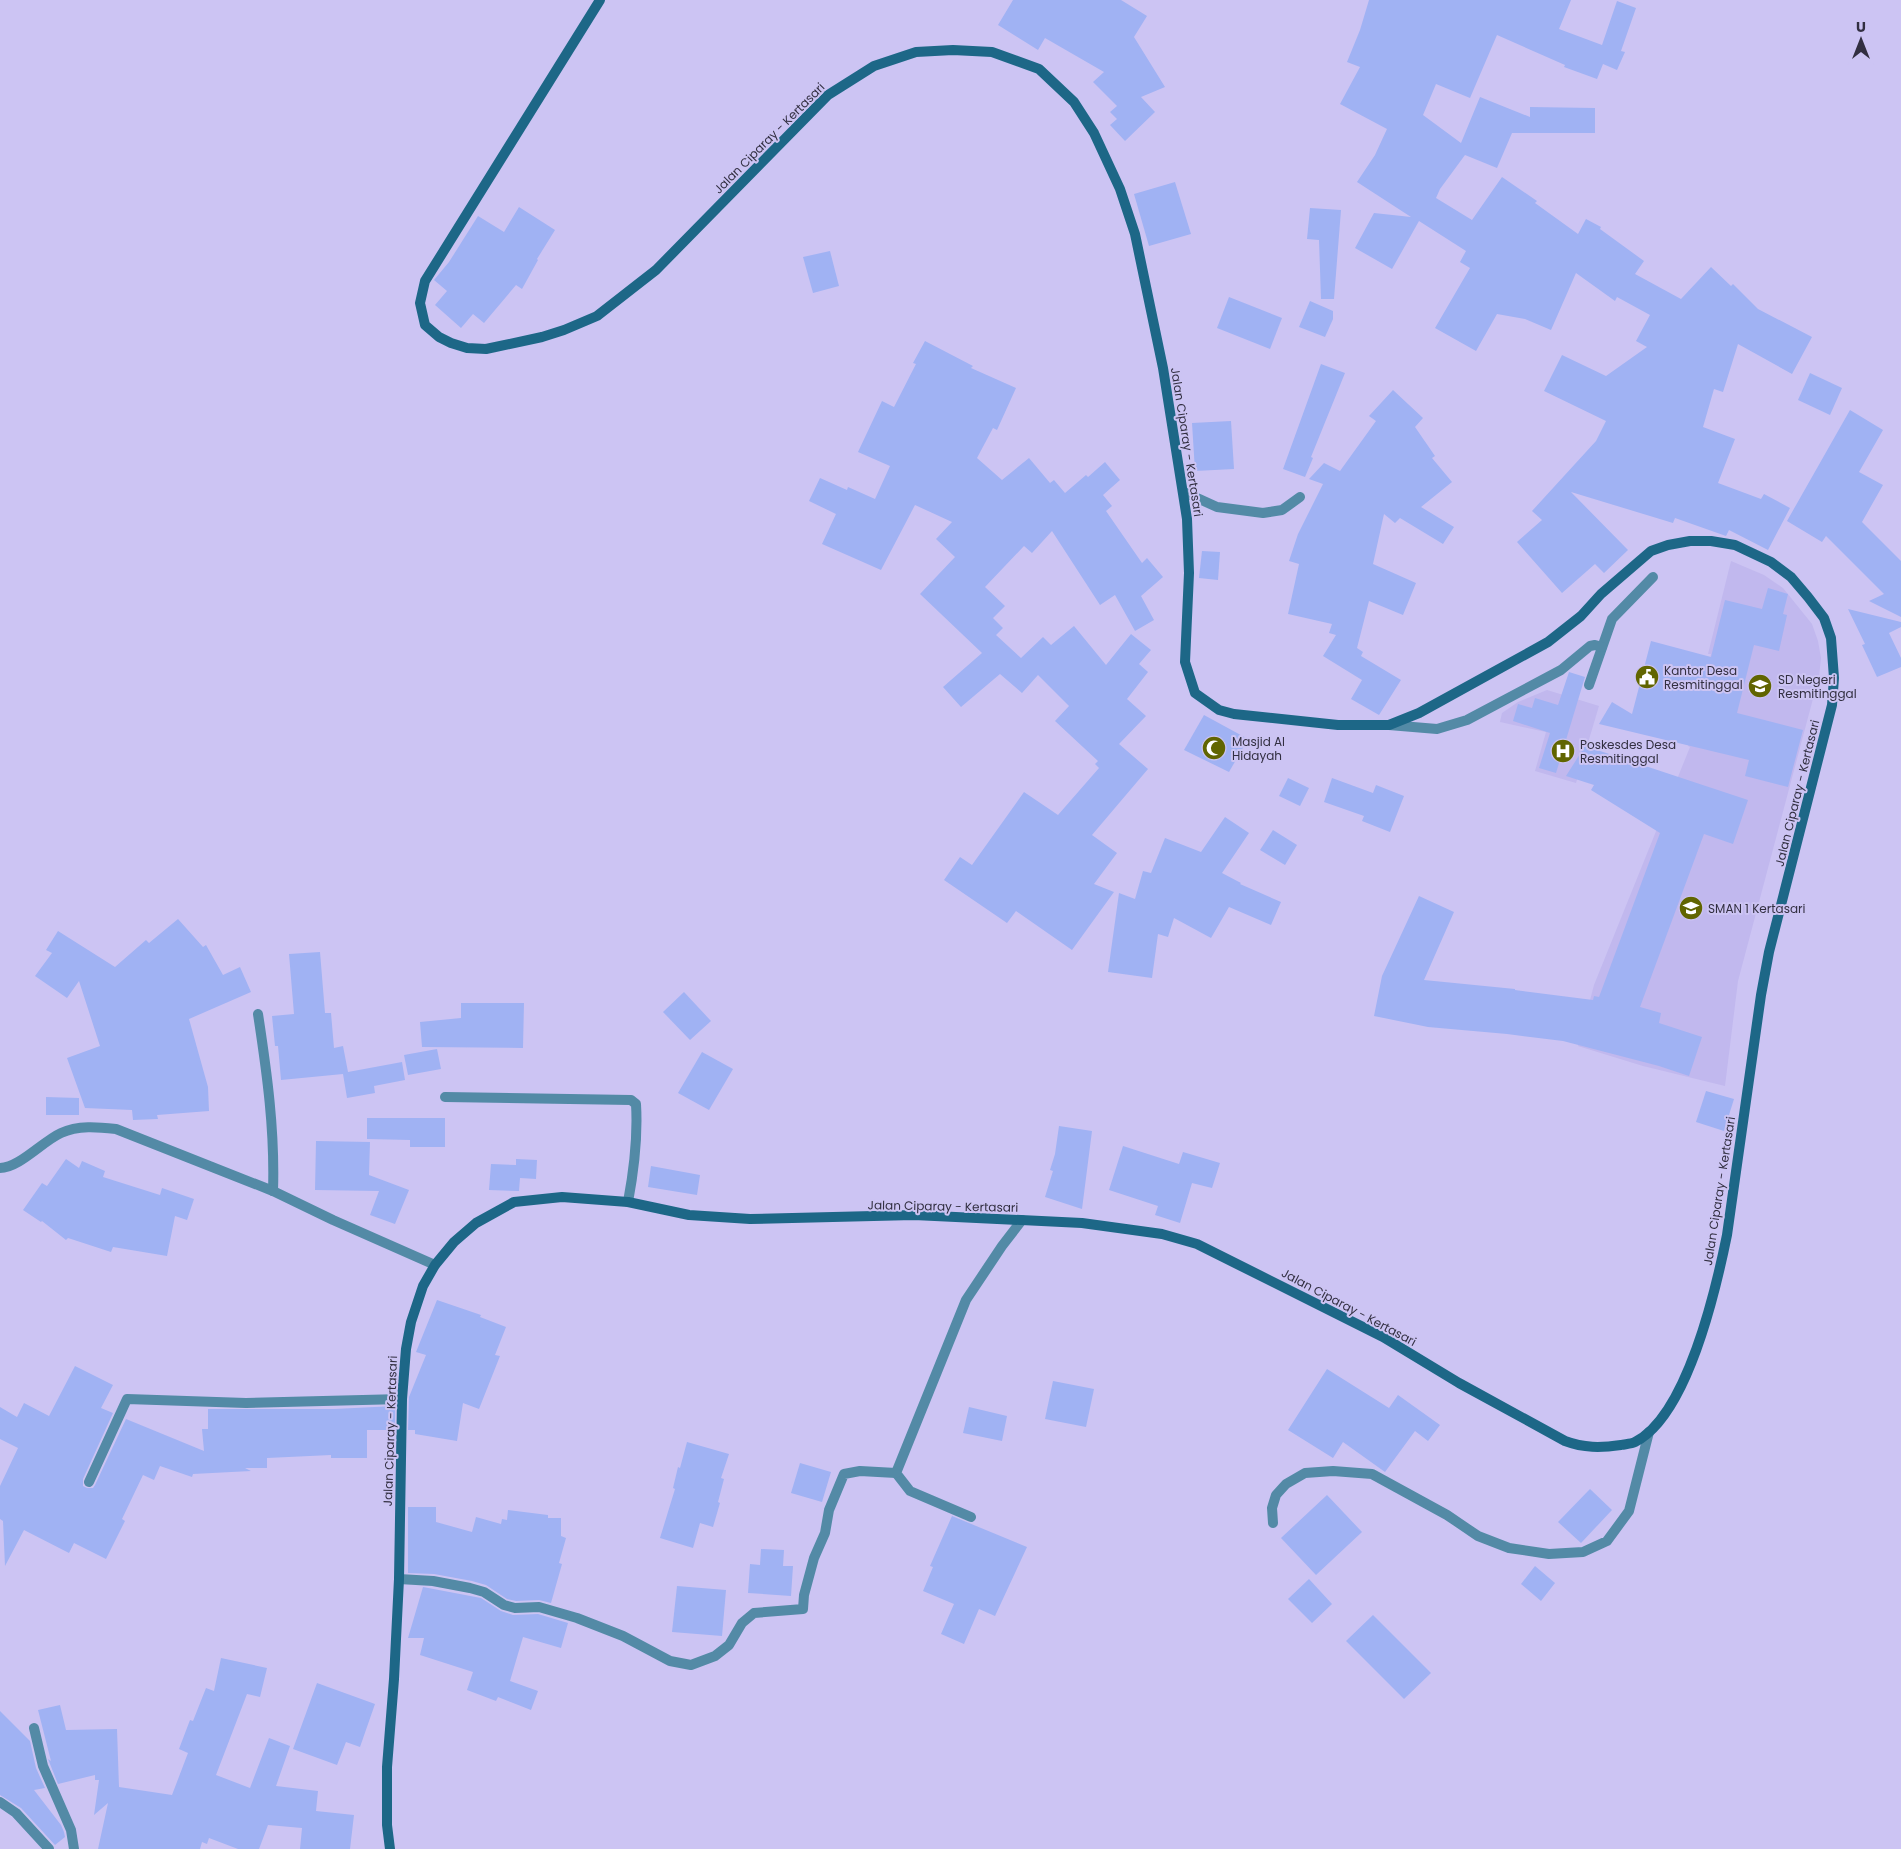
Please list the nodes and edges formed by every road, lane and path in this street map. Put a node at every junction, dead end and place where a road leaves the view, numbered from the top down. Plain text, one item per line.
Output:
1 (600, 0) edge
2 (1184, 492) junction
3 (1300, 497) dead end
4 (1653, 577) dead end
5 (1602, 647) junction
6 (1589, 685) dead end
7 (1389, 725) junction
8 (258, 1014) dead end
9 (446, 1097) dead end
10 (1, 1170) edge
11 (273, 1191) junction
12 (628, 1202) junction
13 (1022, 1220) junction
14 (435, 1265) junction
15 (402, 1399) junction
16 (1650, 1432) junction
17 (896, 1473) junction
18 (89, 1482) dead end
19 (971, 1517) dead end
20 (1272, 1523) dead end
21 (399, 1579) junction
22 (34, 1728) dead end
23 (0, 1802) edge
24 (49, 1849) edge
25 (74, 1849) edge
26 (390, 1849) edge

1 - 2 main road, Jalan Ciparay - Kertasari
2 - 3 street
2 - 7 main road, Jalan Ciparay - Kertasari
4 - 5 street
5 - 6 street
5 - 7 street
7 - 16 main road, Jalan Ciparay - Kertasari
8 - 11 street
9 - 12 street
10 - 11 street
11 - 14 street
12 - 13 main road, Jalan Ciparay - Kertasari
12 - 14 main road, Jalan Ciparay - Kertasari
13 - 16 main road, Jalan Ciparay - Kertasari
13 - 17 street
14 - 15 main road, Jalan Ciparay - Kertasari
15 - 18 street
15 - 21 main road, Jalan Ciparay - Kertasari
16 - 20 street
17 - 19 street
17 - 21 street
21 - 26 main road, Jalan Ciparay - Kertasari
22 - 25 street
23 - 24 street

